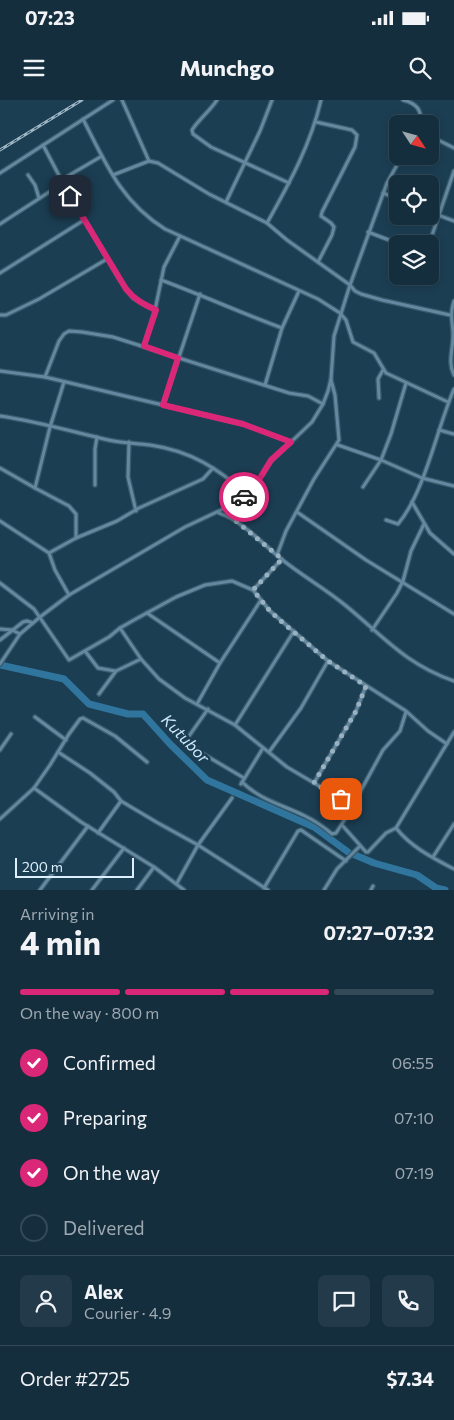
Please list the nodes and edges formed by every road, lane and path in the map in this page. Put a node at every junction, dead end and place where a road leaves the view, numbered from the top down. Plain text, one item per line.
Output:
1 (113, 100) edge
2 (122, 100) edge
3 (217, 100) edge
4 (272, 100) edge
5 (321, 100) edge
6 (403, 100) edge
7 (421, 115) edge
8 (82, 119) junction
9 (316, 122) junction
10 (439, 140) edge
11 (43, 145) junction
12 (454, 148) edge
13 (102, 156) junction
14 (149, 161) junction
15 (245, 161) junction
16 (396, 165) edge
17 (454, 172) edge
18 (0, 173) edge
19 (28, 175) dead end
20 (113, 175) junction
21 (62, 182) junction
22 (289, 184) junction
23 (383, 193) junction
24 (389, 195) edge
25 (39, 198) junction
26 (226, 202) junction
27 (439, 215) joint
28 (84, 220) junction
29 (454, 221) edge
30 (267, 223) junction
31 (0, 224) edge
32 (368, 232) junction
33 (180, 236) junction
34 (389, 240) dead end
35 (107, 259) junction
36 (318, 262) junction
37 (0, 273) edge
38 (161, 280) junction
39 (350, 285) junction
40 (299, 290) junction
41 (200, 294) junction
42 (454, 301) edge
43 (156, 310) junction
44 (340, 313) junction
45 (0, 315) edge
46 (450, 315) junction
47 (282, 328) junction
48 (453, 333) edge
49 (144, 346) junction
50 (178, 358) junction
51 (383, 370) junction
52 (0, 371) edge
53 (454, 375) edge
54 (45, 377) junction
55 (331, 379) junction
56 (64, 382) junction
57 (406, 383) junction
58 (265, 385) junction
59 (454, 389) edge
60 (379, 398) dead end
61 (448, 402) junction
62 (323, 404) junction
63 (163, 405) junction
64 (0, 416) edge
65 (50, 426) junction
66 (439, 430) junction
67 (454, 434) edge
68 (97, 437) junction
69 (129, 442) junction
70 (291, 442) junction
71 (338, 445) junction
72 (381, 460) junction
73 (0, 468) edge
74 (213, 468) junction
75 (422, 478) junction
76 (95, 485) dead end
77 (454, 486) edge
78 (363, 487) dead end
79 (35, 488) junction
80 (247, 494) junction
81 (238, 502) junction
82 (412, 502) junction
83 (136, 511) junction
84 (218, 512) junction
85 (297, 512) junction
86 (386, 520) dead end
87 (0, 521) edge
88 (236, 521) junction
89 (424, 524) junction
90 (76, 538) junction
91 (49, 553) junction
92 (454, 554) edge
93 (277, 555) junction
94 (282, 559) junction
95 (403, 581) junction
96 (0, 583) edge
97 (253, 590) junction
98 (69, 595) junction
99 (261, 600) junction
100 (147, 613) junction
101 (454, 614) edge
102 (40, 616) junction
103 (33, 623) junction
104 (120, 628) junction
105 (0, 629) edge
106 (12, 630) junction
107 (372, 630) junction
108 (294, 631) junction
109 (20, 634) junction
110 (0, 640) edge
111 (85, 651) junction
112 (140, 659) junction
113 (328, 661) junction
114 (220, 663) junction
115 (0, 664) edge
116 (116, 671) junction
117 (454, 681) edge
118 (366, 686) junction
119 (99, 694) dead end
120 (197, 704) junction
121 (208, 709) junction
122 (406, 711) junction
123 (35, 717) dead end
124 (235, 725) junction
125 (454, 732) edge
126 (11, 734) dead end
127 (66, 740) junction
128 (447, 744) junction
129 (263, 748) junction
130 (0, 750) edge
131 (58, 752) junction
132 (269, 752) junction
133 (147, 762) dead end
134 (242, 782) junction
135 (314, 783) junction
136 (34, 788) junction
137 (232, 798) dead end
138 (121, 801) junction
139 (353, 806) junction
140 (1, 817) edge
141 (454, 824) edge
142 (342, 825) junction
143 (88, 826) junction
144 (396, 828) junction
145 (98, 833) junction
146 (198, 845) junction
147 (360, 846) junction
148 (124, 848) junction
149 (433, 857) junction
150 (346, 861) junction
151 (154, 867) junction
152 (454, 869) edge
153 (177, 883) junction
154 (373, 886) dead end
155 (263, 889) edge
156 (40, 890) edge
157 (92, 890) edge
158 (137, 890) edge
159 (184, 890) edge
160 (324, 890) edge
161 (371, 890) edge

1 - 8 street
2 - 14 street
3 - 15 street
4 - 15 street
5 - 9 street
6 - 7 street
8 - 11 street
8 - 13 street
9 - 22 street
9 - 36 street
10 - 12 street
11 - 18 street
11 - 21 street
13 - 20 street
13 - 21 street
14 - 20 street
14 - 26 street
15 - 22 street
15 - 26 street
16 - 23 street
17 - 27 street
19 - 25 street
20 - 33 street
21 - 25 street
21 - 28 street
22 - 30 street
23 - 24 street
23 - 32 street
25 - 31 street
26 - 30 street
27 - 29 street
28 - 35 street
28 - 37 street
30 - 36 street
32 - 34 street
32 - 39 street
33 - 38 street
33 - 40 street
35 - 43 street
35 - 45 street
36 - 39 street
38 - 41 street
38 - 43 street
39 - 44 street
39 - 46 street
40 - 44 street
40 - 47 street
41 - 47 street
41 - 50 street
42 - 46 street
43 - 49 street
44 - 51 street
44 - 55 street
46 - 48 street
47 - 58 street
48 - 53 street
49 - 50 street
49 - 54 street
50 - 58 street
50 - 63 street
51 - 57 street
51 - 60 street
52 - 54 street
54 - 56 street
55 - 62 street
55 - 71 street
56 - 63 street
56 - 65 street
57 - 61 street
57 - 72 street
58 - 62 street
59 - 61 street
61 - 66 street
62 - 70 street
63 - 70 street
64 - 65 street
65 - 68 street
65 - 79 street
66 - 67 street
66 - 75 street
68 - 69 street
68 - 76 street
69 - 74 street
69 - 83 street
70 - 80 street
71 - 72 street
71 - 85 street
72 - 75 street
72 - 78 street
73 - 79 street
74 - 80 street
74 - 83 street
75 - 77 street
75 - 82 street
79 - 90 street
80 - 81 street
81 - 84 street
81 - 88 street
82 - 86 street
82 - 89 street
83 - 90 street
84 - 88 street
84 - 98 street
85 - 93 street
85 - 95 street
87 - 91 street
88 - 93 street
89 - 92 street
89 - 95 street
90 - 91 street
91 - 98 street
93 - 94 street
94 - 97 street
94 - 107 street
95 - 101 street
95 - 107 street
96 - 102 street
97 - 99 street
97 - 100 street
98 - 102 street
99 - 108 street
99 - 114 street
100 - 104 street
100 - 114 street
102 - 103 street
102 - 111 street
103 - 106 street
103 - 109 street
104 - 111 street
104 - 112 street
105 - 106 street
106 - 109 street
106 - 110 street
107 - 117 street
108 - 113 street
108 - 124 street
109 - 115 street
111 - 116 street
112 - 116 street
112 - 120 street
113 - 118 street
113 - 132 street
114 - 120 street
116 - 119 street
118 - 122 street
118 - 135 street
120 - 121 street
121 - 124 street
121 - 134 street
122 - 128 street
122 - 139 street
123 - 127 street
124 - 129 street
125 - 128 street
126 - 130 street
127 - 131 street
127 - 133 street
128 - 144 street
129 - 132 street
129 - 134 street
131 - 136 street
131 - 138 street
132 - 135 street
134 - 142 street
135 - 139 street
136 - 140 street
136 - 143 street
137 - 146 street
138 - 145 street
138 - 146 street
139 - 142 street
141 - 149 street
142 - 147 street
143 - 145 street
143 - 156 street
144 - 147 street
144 - 149 street
145 - 148 street
146 - 153 street
146 - 155 street
147 - 150 street
148 - 151 street
148 - 157 street
149 - 152 street
150 - 155 street
150 - 160 street
151 - 153 street
151 - 158 street
153 - 159 street
154 - 161 street

